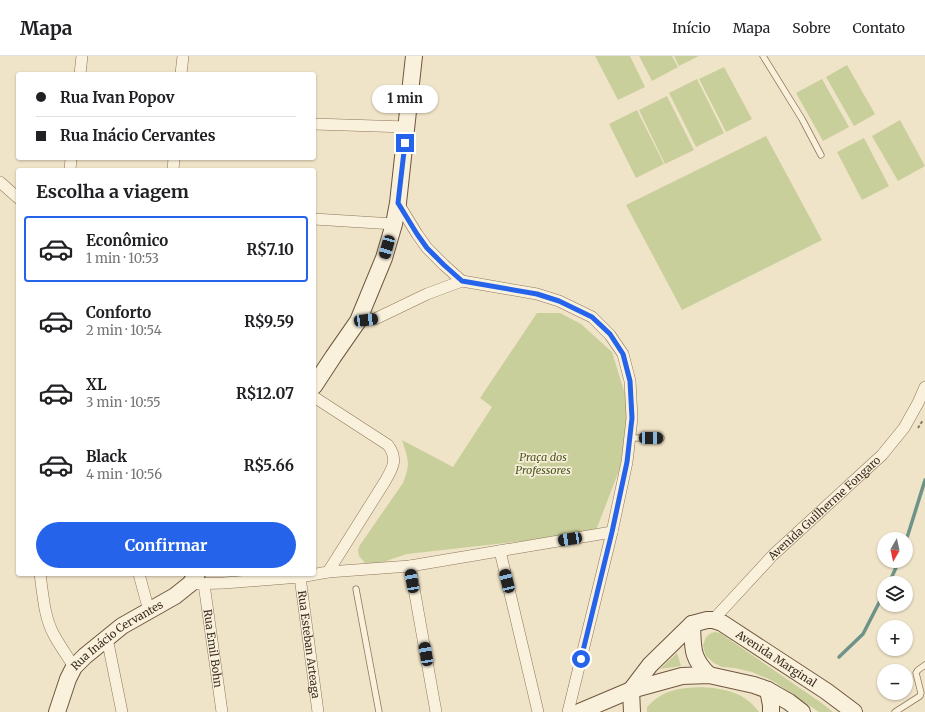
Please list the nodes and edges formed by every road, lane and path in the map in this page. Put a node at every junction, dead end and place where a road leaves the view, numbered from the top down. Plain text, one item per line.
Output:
1 (82, 56) edge
2 (183, 56) edge
3 (414, 56) edge
4 (763, 56) edge
5 (80, 72) edge
6 (181, 72) edge
7 (316, 124) edge
8 (407, 127) junction
9 (821, 155) dead end
10 (0, 182) edge
11 (16, 196) edge
12 (398, 203) junction
13 (316, 219) edge
14 (394, 224) junction
15 (462, 281) junction
16 (358, 321) junction
17 (316, 383) edge
18 (925, 387) edge
19 (316, 398) edge
20 (630, 438) junction
21 (661, 438) dead end
22 (612, 532) junction
23 (500, 551) junction
24 (410, 566) junction
25 (328, 572) junction
26 (316, 574) edge
27 (40, 576) edge
28 (140, 576) edge
29 (306, 576) edge
30 (300, 577) junction
31 (197, 581) edge
32 (356, 589) dead end
33 (149, 611) junction
34 (713, 620) junction
35 (692, 624) junction
36 (107, 638) junction
37 (925, 665) edge
38 (74, 668) junction
39 (709, 675) junction
40 (631, 690) junction
41 (768, 690) junction
42 (58, 712) edge
43 (122, 712) edge
44 (222, 712) edge
45 (318, 712) edge
46 (379, 712) edge
47 (436, 712) edge
48 (538, 712) edge
49 (568, 712) edge
50 (579, 712) edge
51 (632, 712) edge
52 (771, 712) edge
53 (802, 712) edge
54 (854, 712) edge
55 (895, 712) edge

1 - 5 street
2 - 6 street
3 - 8 main road
4 - 9 lane
7 - 8 street
8 - 12 main road
10 - 11 street
12 - 14 main road
12 - 15 street
13 - 14 street
14 - 16 main road
15 - 16 street
15 - 20 street
16 - 17 main road
18 - 34 street, Avenida Guilherme Fongaro
19 - 25 street
20 - 21 lane
20 - 22 street
22 - 23 street
22 - 49 street
23 - 24 street
23 - 48 street
24 - 25 street
24 - 47 street
25 - 26 street
27 - 38 street
28 - 33 street
29 - 30 street
30 - 31 street
30 - 45 street, Rua Esteban Arteaga
31 - 33 main road, Rua Inácio Cervantes
31 - 44 street, Rua Emil Bohn
32 - 46 lane
33 - 36 main road, Rua Inácio Cervantes
34 - 35 main road
34 - 54 main road, Avenida Marginal
35 - 39 main road
35 - 40 main road
36 - 38 main road, Rua Inácio Cervantes
36 - 43 street
37 - 55 lane
38 - 42 main road, Rua Inácio Cervantes
39 - 40 main road
39 - 41 main road
40 - 50 main road
40 - 51 main road
41 - 52 main road
41 - 53 main road

